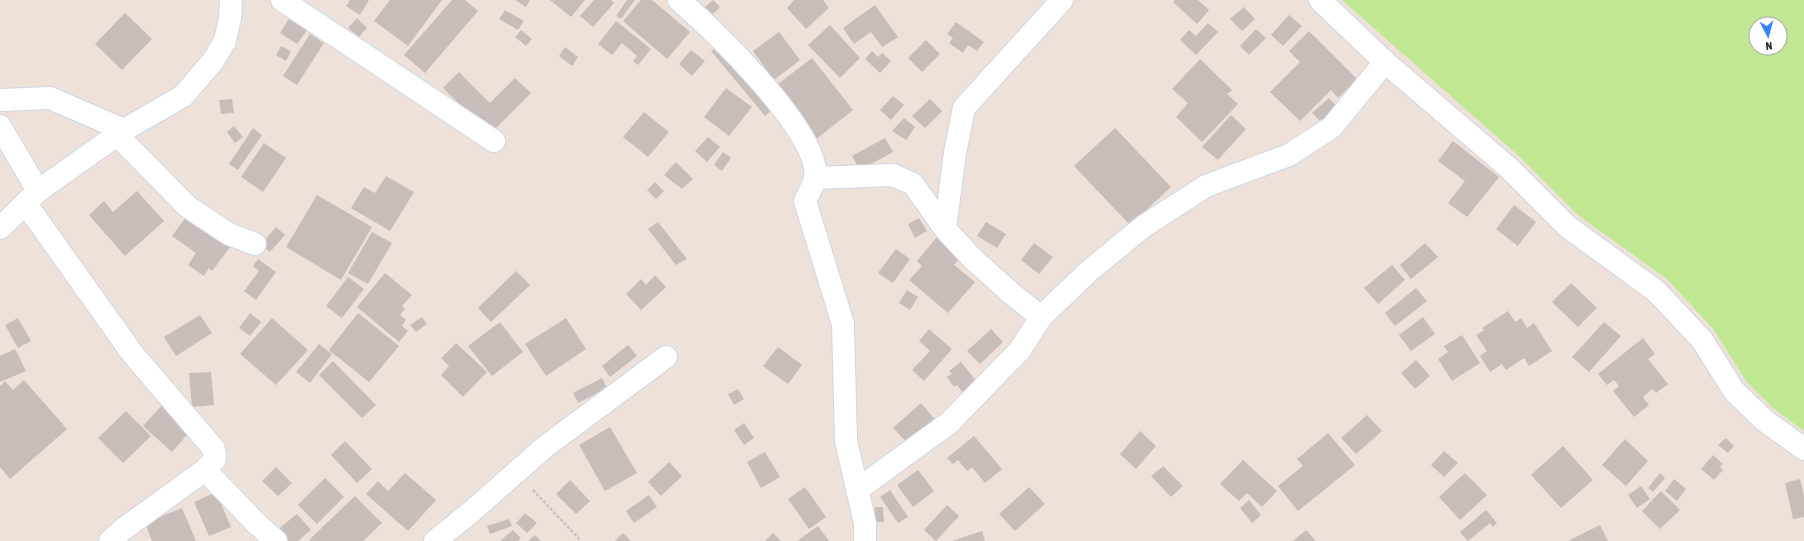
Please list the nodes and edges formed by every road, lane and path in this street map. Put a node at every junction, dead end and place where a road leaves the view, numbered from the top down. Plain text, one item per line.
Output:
1 (231, 0) edge
2 (282, 0) edge
3 (679, 0) edge
4 (1062, 0) edge
5 (1320, 0) edge
6 (1385, 62) junction
7 (0, 100) edge
8 (0, 126) edge
9 (120, 132) junction
10 (494, 141) dead end
11 (815, 178) junction
12 (32, 197) junction
13 (0, 228) edge
14 (945, 228) junction
15 (255, 244) dead end
16 (1041, 317) junction
17 (666, 357) dead end
18 (1804, 449) edge
19 (205, 470) junction
20 (516, 472) junction
21 (857, 490) junction
22 (110, 541) edge
23 (276, 541) edge
24 (435, 541) edge
25 (581, 541) edge
26 (865, 541) edge

1 - 9 street
2 - 10 street
3 - 11 street
4 - 14 street
5 - 6 street
6 - 16 street
6 - 18 street
7 - 9 street
8 - 12 street
9 - 12 street
9 - 15 street
11 - 14 street
11 - 21 street
12 - 13 street
12 - 19 street
14 - 16 street
16 - 21 street
17 - 20 street
19 - 22 street
19 - 23 street
20 - 24 street
20 - 25 path
21 - 26 street

